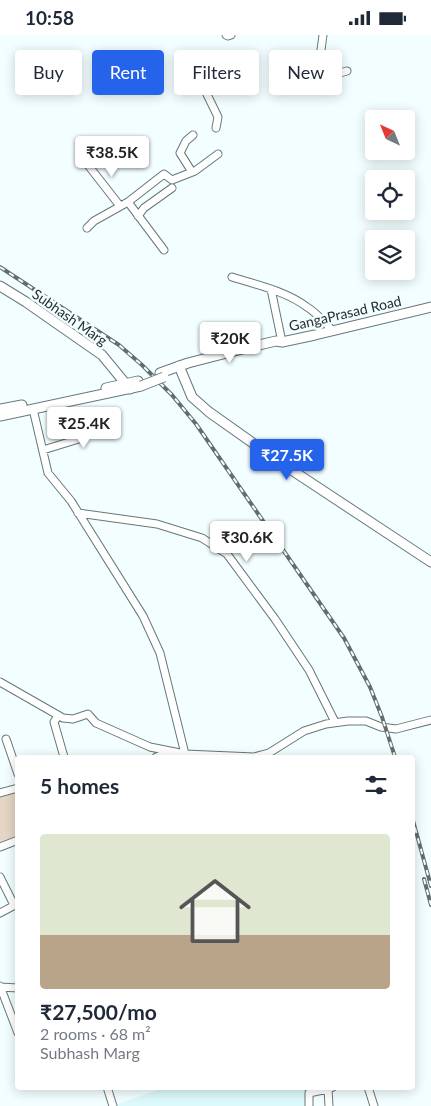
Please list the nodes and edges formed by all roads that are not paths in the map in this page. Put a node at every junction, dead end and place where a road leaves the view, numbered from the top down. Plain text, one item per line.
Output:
1 (226, 35) edge
2 (231, 35) edge
3 (322, 35) edge
4 (320, 50) edge
5 (347, 71) dead end
6 (342, 72) edge
7 (207, 95) edge
8 (216, 128) dead end
9 (193, 135) dead end
10 (218, 154) dead end
11 (86, 157) dead end
12 (192, 172) junction
13 (172, 188) dead end
14 (128, 202) junction
15 (120, 207) junction
16 (138, 216) junction
17 (87, 228) dead end
18 (164, 250) dead end
19 (232, 277) dead end
20 (0, 286) edge
21 (271, 289) junction
22 (431, 307) edge
23 (333, 331) junction
24 (282, 342) junction
25 (180, 368) junction
26 (128, 386) junction
27 (0, 409) edge
28 (33, 409) junction
29 (81, 414) dead end
30 (0, 416) edge
31 (43, 450) junction
32 (78, 513) junction
33 (431, 562) edge
34 (0, 682) edge
35 (58, 716) junction
36 (431, 720) edge
37 (335, 723) junction
38 (6, 739) dead end
39 (173, 751) junction
40 (63, 755) edge
41 (162, 755) edge
42 (181, 755) edge
43 (183, 755) edge
44 (262, 755) edge
45 (15, 765) edge
46 (15, 788) edge
47 (0, 793) edge
48 (15, 841) edge
49 (0, 847) edge
50 (0, 877) edge
51 (15, 902) edge
52 (15, 905) edge
53 (0, 913) edge
54 (0, 986) edge
55 (15, 987) edge
56 (15, 1025) edge
57 (107, 1090) edge
58 (321, 1090) edge
59 (330, 1090) edge
60 (369, 1090) edge
61 (113, 1106) edge
62 (309, 1106) edge
63 (329, 1106) edge
64 (374, 1106) edge

1 - 2 street
3 - 4 street
5 - 6 street
7 - 8 street
9 - 12 street
10 - 12 street
11 - 15 street
12 - 14 street
13 - 16 street
14 - 15 street
14 - 16 street
15 - 17 street
16 - 18 street
19 - 21 street
20 - 26 street, Subhash Marg
21 - 23 street
21 - 24 street
22 - 23 street, GangaPrasad Road
23 - 24 street, GangaPrasad Road
24 - 25 street, GangaPrasad Road
25 - 26 street
25 - 33 street
26 - 27 street
26 - 28 street
28 - 30 street
28 - 31 street
29 - 31 street
31 - 32 street
32 - 37 street
32 - 43 street
34 - 35 street
35 - 39 street
35 - 40 street
36 - 37 street
37 - 44 street
38 - 45 street
39 - 41 street
39 - 42 street
46 - 47 street
48 - 49 street
50 - 51 street
52 - 53 street
54 - 55 street
54 - 56 street
57 - 61 street
58 - 62 street
59 - 63 street
60 - 64 street

